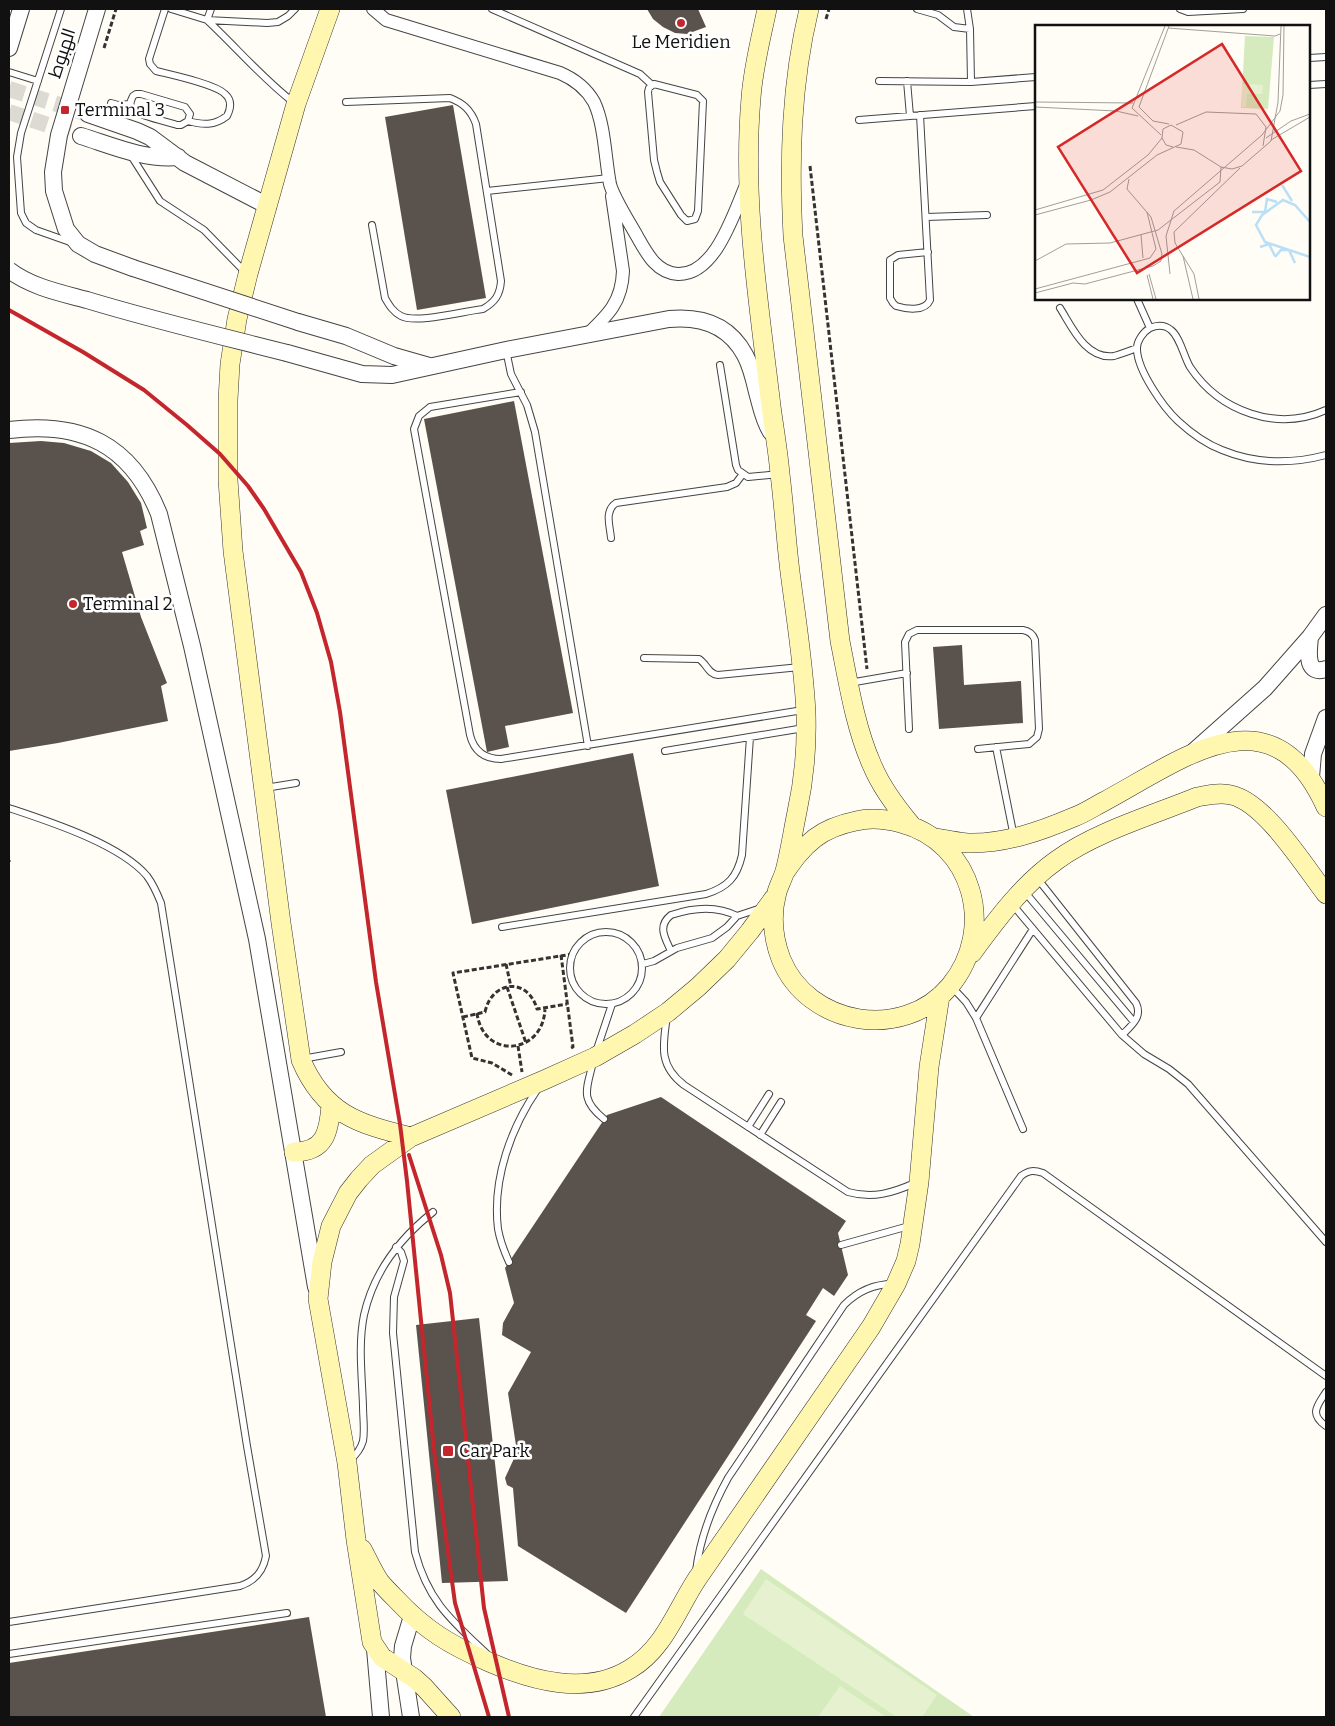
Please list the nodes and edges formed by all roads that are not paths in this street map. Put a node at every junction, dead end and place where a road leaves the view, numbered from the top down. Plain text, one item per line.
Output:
1 (21, 9) edge
2 (61, 9) edge
3 (97, 9) edge
4 (165, 9) edge
5 (171, 9) edge
6 (211, 9) edge
7 (295, 9) edge
8 (330, 9) edge
9 (373, 9) edge
10 (492, 9) edge
11 (767, 9) edge
12 (809, 9) edge
13 (917, 9) edge
14 (967, 9) edge
15 (1180, 9) edge
16 (1243, 9) edge
17 (207, 20) junction
18 (970, 29) junction
19 (9, 48) edge
20 (1326, 57) edge
21 (1310, 58) edge
22 (9, 72) edge
23 (1035, 78) edge
24 (38, 81) junction
25 (879, 81) dead end
26 (908, 82) junction
27 (971, 82) junction
28 (1326, 84) edge
29 (652, 85) junction
30 (1310, 85) edge
31 (346, 102) dead end
32 (111, 103) dead end
33 (130, 104) junction
34 (296, 104) junction
35 (1035, 106) edge
36 (88, 114) tunnel mouth
37 (920, 115) junction
38 (910, 116) junction
39 (859, 120) dead end
40 (188, 121) junction
41 (81, 136) tunnel mouth
42 (128, 151) junction
43 (178, 157) junction
44 (748, 180) junction
45 (610, 182) junction
46 (486, 191) junction
47 (268, 206) junction
48 (987, 215) dead end
49 (926, 217) junction
50 (372, 224) dead end
51 (78, 244) junction
52 (928, 252) junction
53 (9, 270) edge
54 (248, 274) junction
55 (1137, 300) edge
56 (1060, 308) dead end
57 (1150, 328) junction
58 (587, 335) junction
59 (1136, 348) junction
60 (506, 350) junction
61 (720, 365) dead end
62 (429, 366) junction
63 (521, 392) junction
64 (1326, 410) edge
65 (9, 430) edge
66 (776, 440) junction
67 (1326, 455) edge
68 (780, 473) junction
69 (742, 474) junction
70 (612, 538) dead end
71 (1326, 616) edge
72 (1310, 636) junction
73 (644, 658) dead end
74 (801, 667) junction
75 (1326, 669) edge
76 (907, 673) junction
77 (849, 683) junction
78 (1326, 718) edge
79 (806, 719) junction
80 (909, 729) dead end
81 (750, 737) junction
82 (588, 746) junction
83 (996, 747) junction
84 (978, 749) dead end
85 (665, 751) dead end
86 (1191, 754) junction
87 (1311, 778) junction
88 (296, 783) dead end
89 (264, 789) junction
90 (1326, 807) edge
91 (9, 808) edge
92 (912, 826) junction
93 (934, 838) junction
94 (1014, 838) junction
95 (785, 872) junction
96 (1023, 890) junction
97 (1326, 894) edge
98 (772, 900) junction
99 (737, 916) junction
100 (502, 927) dead end
101 (1033, 929) junction
102 (671, 951) junction
103 (966, 962) junction
104 (643, 964) junction
105 (945, 991) junction
106 (612, 1004) junction
107 (668, 1012) junction
108 (976, 1018) junction
109 (1134, 1022) junction
110 (1122, 1035) junction
111 (341, 1052) dead end
112 (595, 1057) junction
113 (301, 1060) junction
114 (537, 1074) junction
115 (769, 1094) dead end
116 (781, 1102) dead end
117 (331, 1106) junction
118 (604, 1119) dead end
119 (748, 1127) junction
120 (1024, 1129) dead end
121 (760, 1135) junction
122 (412, 1137) junction
123 (294, 1152) junction
124 (919, 1182) junction
125 (433, 1212) dead end
126 (914, 1224) junction
127 (1326, 1242) edge
128 (841, 1245) dead end
129 (396, 1247) junction
130 (509, 1262) dead end
131 (896, 1284) junction
132 (318, 1299) junction
133 (1326, 1376) edge
134 (1326, 1392) edge
135 (1326, 1426) edge
136 (347, 1463) junction
137 (356, 1540) junction
138 (694, 1584) junction
139 (287, 1612) dead end
140 (412, 1616) junction
141 (9, 1622) edge
142 (375, 1649) junction
143 (9, 1654) edge
144 (502, 1667) junction
145 (402, 1670) junction
146 (381, 1717) edge
147 (411, 1717) edge
148 (451, 1717) edge
149 (634, 1717) edge

1 - 19 street
2 - 24 lane
3 - 51 street, الهبوط
4 - 40 lane
5 - 17 lane
6 - 17 lane
7 - 17 lane
8 - 34 main road
9 - 45 street
10 - 29 lane
11 - 44 main road
12 - 77 main road
13 - 18 lane
14 - 18 lane
15 - 16 lane
17 - 34 lane
18 - 27 lane
20 - 21 lane
22 - 24 lane
23 - 27 lane
24 - 51 lane
25 - 26 lane
26 - 27 lane
26 - 38 lane
28 - 30 lane
29 - 29 lane
31 - 46 lane
32 - 33 lane
33 - 40 lane
33 - 40 lane
34 - 47 main road
35 - 37 lane
36 - 43 street
37 - 38 lane
37 - 49 lane
38 - 39 lane
41 - 42 street
42 - 43 street
42 - 54 lane
43 - 47 street
44 - 45 street
44 - 66 main road
45 - 46 lane
45 - 58 street
46 - 50 lane
47 - 54 main road
48 - 49 lane
49 - 52 lane
51 - 62 street, bridge
52 - 52 lane
53 - 62 street, bridge
54 - 89 main road
55 - 57 lane
56 - 59 lane
57 - 59 lane
57 - 64 lane
58 - 60 street
58 - 66 street
59 - 67 lane
60 - 62 street
60 - 63 lane
61 - 69 lane
63 - 82 lane
63 - 82 lane
65 - 123 street
66 - 68 main road
68 - 69 lane
68 - 74 main road
69 - 70 lane
71 - 72 street
72 - 75 street
72 - 86 street
73 - 74 lane
74 - 79 main road
76 - 77 lane
76 - 80 lane
76 - 83 lane
77 - 92 main road
78 - 87 street
79 - 81 lane
79 - 82 lane
79 - 95 main road
81 - 85 lane
81 - 100 lane
83 - 84 lane
83 - 94 lane
86 - 87 main road
86 - 94 main road
87 - 90 main road
88 - 89 lane
89 - 113 main road
91 - 141 lane
92 - 93 main road
92 - 95 main road
93 - 94 main road
93 - 103 main road
95 - 98 main road
96 - 97 main road
96 - 101 lane
96 - 103 main road
96 - 109 lane
96 - 109 lane
98 - 99 lane
98 - 105 main road
98 - 107 main road
99 - 102 lane
99 - 102 lane
101 - 108 lane
101 - 110 lane
102 - 104 lane
103 - 105 main road
104 - 106 lane
104 - 106 lane
105 - 108 lane
105 - 124 main road
106 - 112 lane
107 - 112 main road
107 - 119 lane
108 - 120 lane
109 - 110 lane
110 - 127 lane
111 - 113 lane
112 - 114 main road
112 - 118 lane
113 - 117 main road
114 - 122 main road
114 - 130 lane
115 - 119 lane
116 - 121 lane
117 - 122 main road
117 - 123 main road
119 - 121 lane
121 - 124 lane
122 - 132 main road
123 - 132 street
124 - 126 main road
125 - 129 lane
126 - 128 lane
126 - 131 main road
129 - 136 lane
129 - 144 lane
131 - 138 main road
131 - 138 lane
132 - 136 main road
133 - 149 lane
134 - 135 lane
136 - 137 main road
137 - 140 main road
137 - 142 main road
138 - 144 main road
139 - 143 lane
140 - 144 main road
140 - 145 street
142 - 145 main road
142 - 146 street
145 - 147 street
145 - 148 main road

